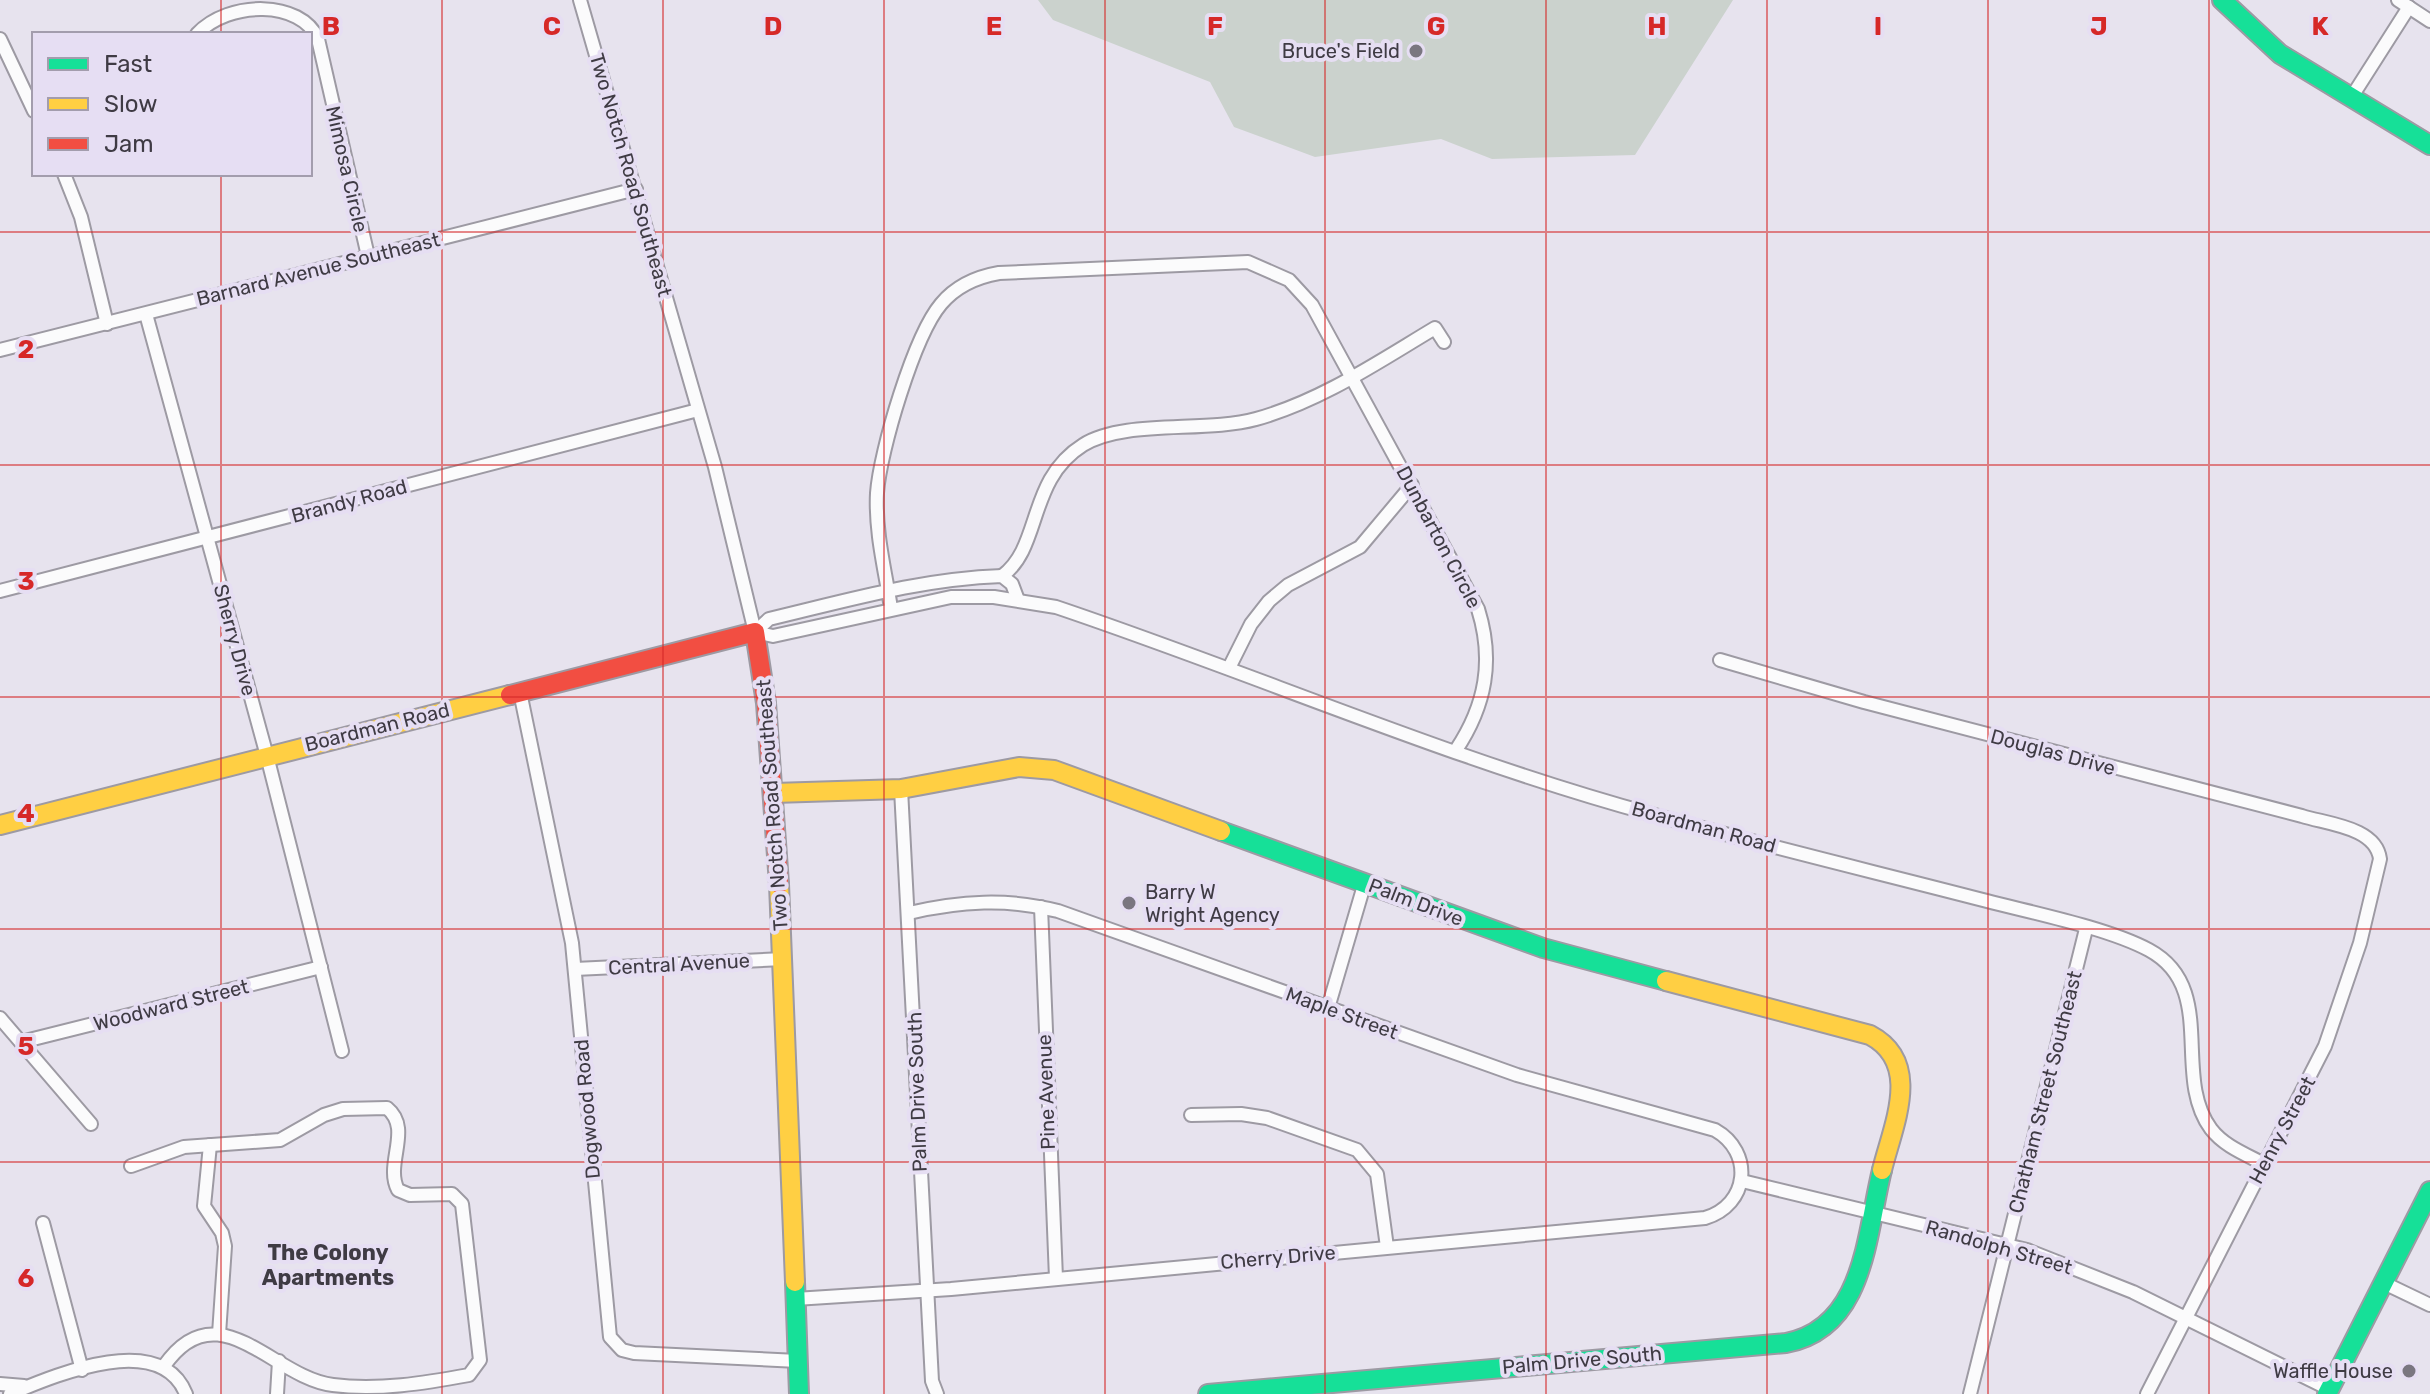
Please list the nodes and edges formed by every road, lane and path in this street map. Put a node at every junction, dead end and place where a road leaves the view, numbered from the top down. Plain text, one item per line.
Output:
1 (580, 0) edge
2 (2222, 0) edge
3 (2404, 4) edge
4 (2430, 21) edge
5 (200, 32) edge
6 (0, 39) edge
7 (2351, 98) junction
8 (32, 107) edge
9 (2430, 145) edge
10 (65, 176) edge
11 (636, 189) junction
12 (368, 256) junction
13 (146, 314) junction
14 (107, 324) junction
15 (1444, 342) dead end
16 (0, 350) edge
17 (1352, 377) junction
18 (698, 410) junction
19 (1412, 485) junction
20 (207, 539) junction
21 (1002, 576) junction
22 (888, 588) junction
23 (0, 591) edge
24 (1018, 600) junction
25 (891, 608) junction
26 (755, 632) junction
27 (1720, 660) dead end
28 (1229, 668) junction
29 (520, 692) junction
30 (1456, 750) junction
31 (267, 756) junction
32 (901, 789) junction
33 (774, 793) junction
34 (0, 825) edge
35 (2379, 853) joint
36 (1365, 882) junction
37 (1041, 907) junction
38 (909, 913) junction
39 (2086, 929) junction
40 (783, 959) junction
41 (321, 967) junction
42 (575, 969) junction
43 (1328, 1008) junction
44 (0, 1018) edge
45 (21, 1042) junction
46 (342, 1051) dead end
47 (1191, 1115) dead end
48 (91, 1124) dead end
49 (210, 1145) junction
50 (2264, 1164) junction
51 (131, 1166) dead end
52 (1742, 1181) junction
53 (2430, 1191) edge
54 (1871, 1212) junction
55 (43, 1223) dead end
56 (2006, 1245) junction
57 (1387, 1247) junction
58 (1056, 1278) junction
59 (2384, 1283) junction
60 (926, 1291) junction
61 (795, 1299) junction
62 (2430, 1305) edge
63 (2184, 1318) junction
64 (219, 1334) junction
65 (279, 1361) junction
66 (798, 1361) junction
67 (164, 1366) junction
68 (82, 1370) junction
69 (0, 1384) edge
70 (27, 1387) junction
71 (2328, 1391) edge
72 (10, 1394) edge
73 (186, 1394) edge
74 (277, 1394) edge
75 (799, 1394) edge
76 (937, 1394) edge
77 (1208, 1394) edge
78 (1970, 1394) edge
79 (2147, 1394) edge

1 - 11 street, Two Notch Road Southeast
2 - 7 street
3 - 4 street
3 - 7 street
5 - 12 street, Mimosa Circle
6 - 8 street
7 - 9 street
10 - 14 street
11 - 12 street, Barnard Avenue Southeast
11 - 18 street, Two Notch Road Southeast
12 - 13 street, Barnard Avenue Southeast
13 - 14 street, Barnard Avenue Southeast
13 - 20 street, Sherry Drive
14 - 16 street, Barnard Avenue Southeast
15 - 17 street
17 - 19 street, Dunbarton Circle
17 - 21 street
17 - 22 street, Dunbarton Circle
18 - 20 street, Brandy Road
18 - 26 street, Two Notch Road Southeast
19 - 28 street
19 - 30 street, Dunbarton Circle
20 - 23 street, Brandy Road
20 - 31 street, Sherry Drive
21 - 22 street, Boardman Road
21 - 24 street
22 - 25 street, Dunbarton Circle
22 - 26 street, Boardman Road
24 - 25 street, Boardman Road
24 - 28 street, Boardman Road
25 - 26 street, Boardman Road
26 - 29 street, Boardman Road
26 - 33 street, Two Notch Road Southeast
27 - 35 street, Douglas Drive
28 - 30 street, Boardman Road
29 - 31 street, Boardman Road
29 - 42 street, Dogwood Road
30 - 39 street, Boardman Road
31 - 34 street, Boardman Road
31 - 41 street, Sherry Drive
32 - 33 street, Palm Drive
32 - 36 street, Palm Drive
32 - 38 street, Palm Drive South
33 - 40 street, Two Notch Road Southeast
35 - 50 street, Henry Street
36 - 43 street
36 - 54 street, Palm Drive
37 - 38 street, Maple Street
37 - 43 street, Maple Street
37 - 58 street, Pine Avenue
38 - 60 street, Palm Drive South
39 - 50 street, Boardman Road
39 - 56 street, Chatham Street Southeast
40 - 42 street, Central Avenue
40 - 61 street, Two Notch Road Southeast
41 - 45 street, Woodward Street
41 - 46 street, Sherry Drive
42 - 66 street, Dogwood Road
43 - 52 street, Maple Street
44 - 45 street
45 - 48 street
47 - 57 street
49 - 51 street
49 - 64 street
49 - 65 street
50 - 63 street, Henry Street
52 - 54 street, Randolph Street
52 - 57 street, Cherry Drive
53 - 59 street
54 - 56 street, Randolph Street
54 - 77 street, Palm Drive South
55 - 68 street
56 - 63 street, Randolph Street
56 - 78 street, Chatham Street Southeast
57 - 58 street, Cherry Drive
58 - 60 street, Cherry Drive
59 - 62 street
59 - 71 street
60 - 61 street, Cherry Drive
60 - 76 street, Palm Drive South
61 - 66 street, Two Notch Road Southeast
63 - 71 street, Randolph Street
63 - 79 street, Henry Street
64 - 65 street
64 - 67 street
65 - 74 street
66 - 75 street, Two Notch Road Southeast
67 - 68 street
67 - 73 street
68 - 70 street
69 - 70 street
70 - 72 street

